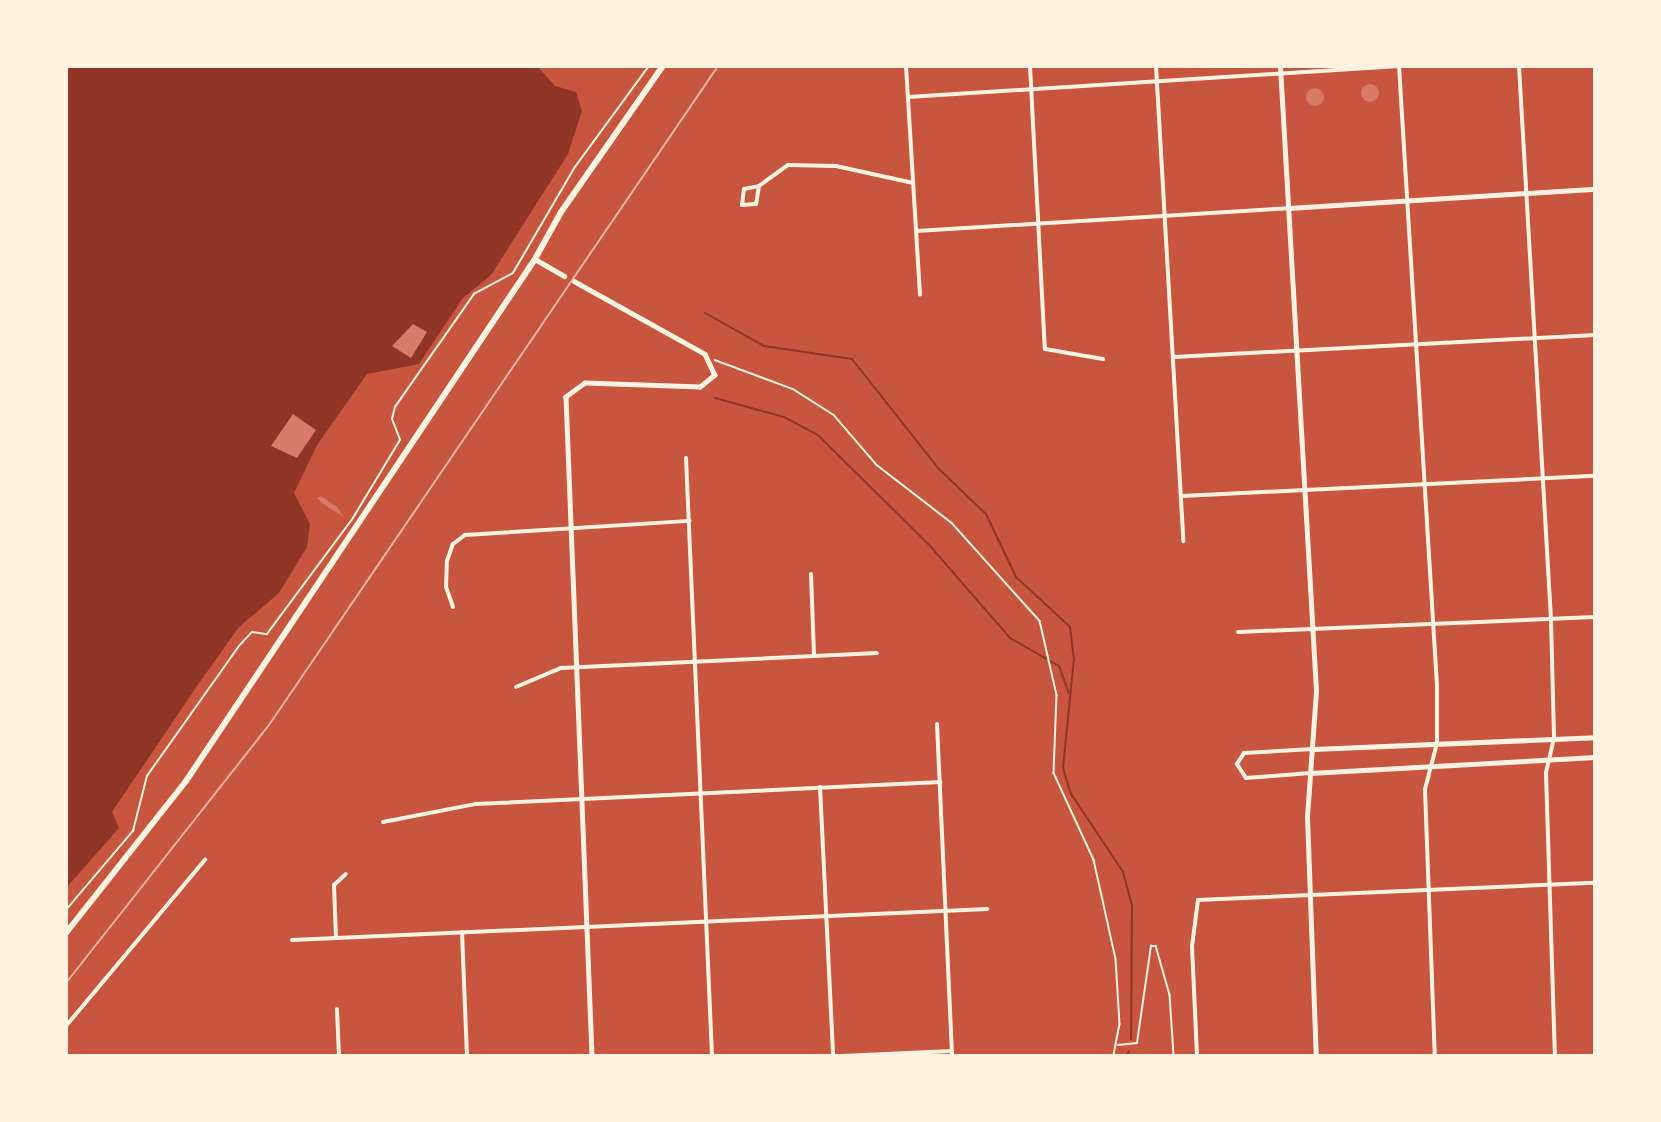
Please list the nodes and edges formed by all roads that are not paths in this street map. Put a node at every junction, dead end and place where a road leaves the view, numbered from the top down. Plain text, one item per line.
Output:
1 (663, 66) edge
2 (906, 66) edge
3 (1030, 66) edge
4 (1156, 66) edge
5 (1280, 66) edge
6 (1400, 66) edge
7 (1519, 66) edge
8 (1280, 74) junction
9 (1157, 81) junction
10 (1031, 89) junction
11 (908, 97) junction
12 (913, 183) junction
13 (759, 186) junction
14 (1595, 189) edge
15 (1527, 194) junction
16 (1408, 202) junction
17 (1289, 208) junction
18 (1165, 216) junction
19 (1040, 224) junction
20 (916, 231) junction
21 (535, 259) junction
22 (565, 276) dead end
23 (574, 281) dead end
24 (920, 295) dead end
25 (1595, 335) edge
26 (1534, 338) junction
27 (1415, 344) junction
28 (1297, 350) junction
29 (1174, 357) junction
30 (1103, 359) dead end
31 (686, 458) dead end
32 (1595, 476) edge
33 (1543, 478) junction
34 (1424, 484) junction
35 (1305, 489) junction
36 (1182, 496) junction
37 (690, 521) junction
38 (570, 527) junction
39 (1184, 541) dead end
40 (811, 574) dead end
41 (453, 607) dead end
42 (1595, 617) edge
43 (1551, 620) junction
44 (1433, 623) junction
45 (1313, 628) junction
46 (1238, 632) dead end
47 (877, 653) dead end
48 (814, 656) junction
49 (695, 660) junction
50 (575, 667) junction
51 (516, 687) dead end
52 (937, 724) dead end
53 (1595, 736) edge
54 (1554, 738) junction
55 (1437, 743) junction
56 (1314, 749) junction
57 (1595, 757) edge
58 (1548, 759) junction
59 (1434, 764) junction
60 (1310, 773) junction
61 (940, 782) junction
62 (820, 787) junction
63 (701, 791) junction
64 (582, 799) junction
65 (383, 822) dead end
66 (205, 860) dead end
67 (346, 874) dead end
68 (1595, 883) edge
69 (1548, 885) junction
70 (1428, 889) junction
71 (1309, 895) junction
72 (987, 909) dead end
73 (946, 911) junction
74 (826, 916) junction
75 (707, 922) junction
76 (588, 927) junction
77 (462, 932) junction
78 (66, 933) edge
79 (336, 938) junction
80 (292, 940) dead end
81 (337, 1009) dead end
82 (66, 1026) edge
83 (952, 1054) edge
84 (339, 1056) edge
85 (467, 1056) edge
86 (592, 1056) edge
87 (712, 1056) edge
88 (833, 1056) edge
89 (842, 1056) edge
90 (1197, 1056) edge
91 (1316, 1056) edge
92 (1435, 1056) edge
93 (1555, 1056) edge

1 - 21 main road
2 - 11 street
3 - 10 street
4 - 9 street
5 - 8 main road
6 - 8 street
6 - 16 street
7 - 15 street
8 - 9 street
8 - 17 main road
9 - 10 street
9 - 18 street
10 - 11 street
10 - 19 street
11 - 12 street
12 - 13 street
12 - 20 street
13 - 13 street
14 - 15 street
15 - 16 street
15 - 26 street
16 - 17 street
16 - 27 street
17 - 18 street
17 - 28 main road
18 - 19 street
18 - 29 street
19 - 20 street
19 - 30 street
20 - 24 street
21 - 22 street
21 - 78 main road
23 - 38 street
25 - 26 street
26 - 27 street
26 - 33 street
27 - 28 street
27 - 34 street
28 - 29 street
28 - 35 main road
29 - 36 street
31 - 37 street
32 - 33 street
33 - 34 street
33 - 43 street
34 - 35 street
34 - 44 street
35 - 36 street
35 - 45 main road
36 - 39 street
37 - 38 street
37 - 49 street
38 - 41 street
38 - 50 street
40 - 48 street
42 - 43 street
43 - 44 street
43 - 54 street
44 - 45 street
44 - 55 street
45 - 46 street
45 - 56 main road
47 - 48 street
48 - 49 street
49 - 50 street
49 - 63 street
50 - 51 street
50 - 64 street
52 - 61 street
53 - 54 street
54 - 55 street
54 - 58 street
55 - 56 street
55 - 59 street
56 - 60 main road
56 - 60 street
57 - 58 street
58 - 59 street
58 - 69 street
59 - 60 street
59 - 70 street
60 - 71 main road
61 - 62 street
61 - 73 street
62 - 63 street
62 - 74 street
63 - 64 street
63 - 75 street
64 - 65 street
64 - 76 street
66 - 82 street
67 - 79 street
68 - 69 street
69 - 70 street
69 - 93 street
70 - 71 street
70 - 92 street
71 - 90 street
71 - 91 main road
72 - 73 street
73 - 74 street
73 - 83 street
74 - 75 street
74 - 88 street
75 - 76 street
75 - 87 street
76 - 77 street
76 - 86 street
77 - 79 street
77 - 85 street
79 - 80 street
81 - 84 street
83 - 89 street

